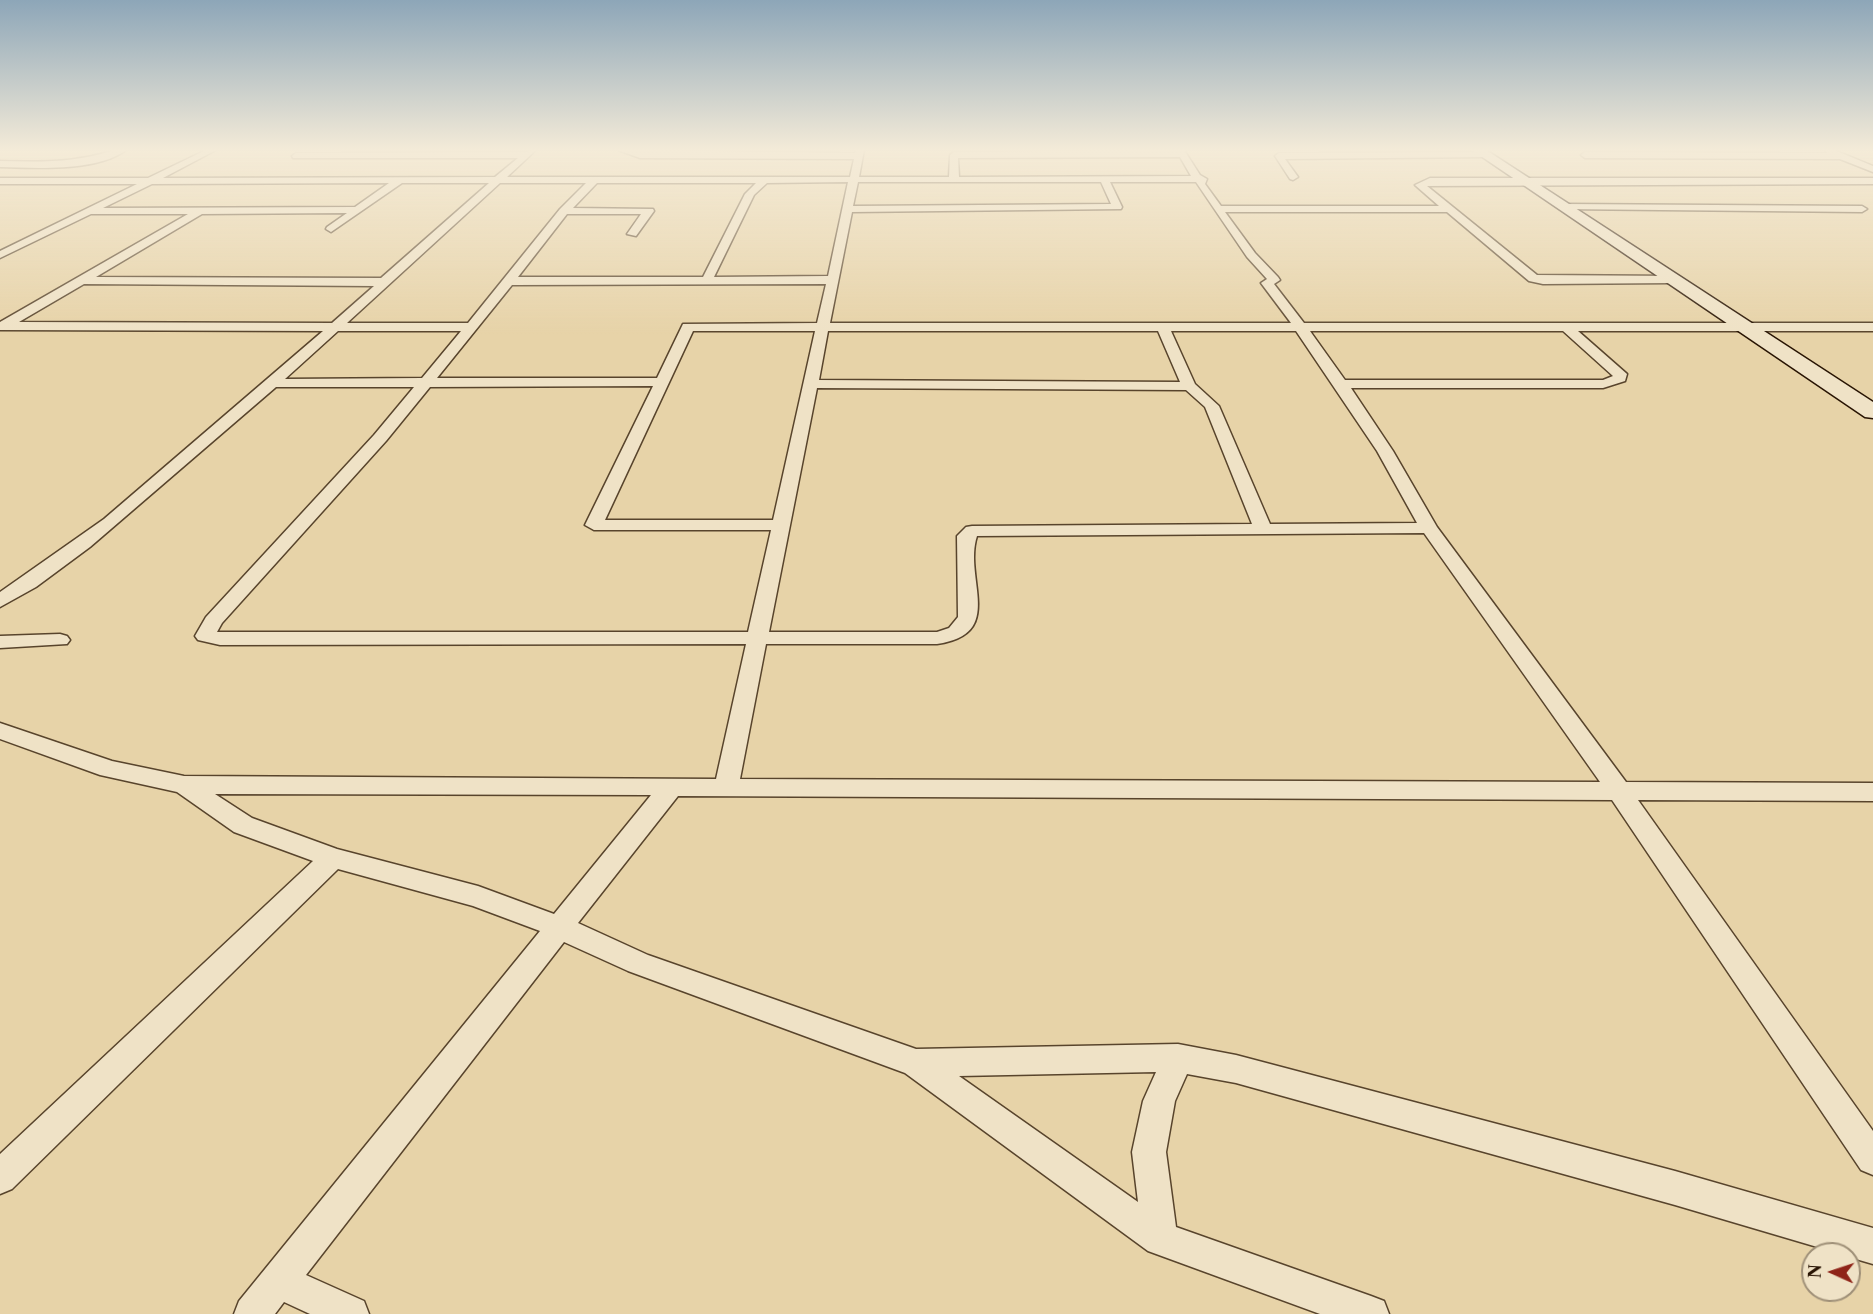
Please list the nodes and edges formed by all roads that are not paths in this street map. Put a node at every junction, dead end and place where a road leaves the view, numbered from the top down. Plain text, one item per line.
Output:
1 (90, 211) edge
2 (200, 211) edge
3 (356, 211) edge
4 (462, 211) edge
5 (564, 211) edge
6 (591, 211) edge
7 (742, 211) edge
8 (848, 211) edge
9 (1221, 211) edge
10 (1454, 211) edge
11 (1571, 211) edge
12 (331, 229) dead end
13 (632, 234) dead end
14 (0, 255) edge
15 (1673, 279) junction
16 (82, 280) junction
17 (707, 280) junction
18 (833, 280) junction
19 (507, 281) junction
20 (383, 282) junction
21 (2, 326) edge
22 (469, 327) junction
23 (1301, 327) junction
24 (1566, 327) junction
25 (1745, 327) junction
26 (1873, 327) edge
27 (333, 328) junction
28 (823, 328) junction
29 (1164, 329) junction
30 (662, 382) junction
31 (273, 383) junction
32 (426, 383) junction
33 (811, 384) junction
34 (1341, 384) junction
35 (1189, 386) junction
36 (1873, 412) edge
37 (782, 525) junction
38 (1263, 528) junction
39 (1429, 528) junction
40 (0, 601) edge
41 (758, 637) junction
42 (60, 640) dead end
43 (0, 642) edge
44 (0, 731) edge
45 (184, 785) junction
46 (671, 787) junction
47 (726, 787) junction
48 (1619, 791) junction
49 (1873, 792) edge
50 (333, 858) junction
51 (560, 927) junction
52 (1178, 1058) junction
53 (916, 1063) junction
54 (1873, 1159) edge
55 (0, 1176) edge
56 (1161, 1239) junction
57 (1873, 1246) edge
58 (279, 1281) junction
59 (252, 1314) edge
60 (351, 1314) edge
61 (1371, 1314) edge

1 - 14 street
2 - 16 street
3 - 12 street
4 - 20 street
5 - 19 street
6 - 13 street
7 - 17 street
8 - 18 street
9 - 23 street
10 - 15 street
11 - 15 street
15 - 25 street
16 - 20 street
16 - 21 street
17 - 18 street
17 - 19 street
18 - 28 street
19 - 22 street
20 - 27 street
21 - 27 street
22 - 27 street
22 - 32 street
23 - 24 street
23 - 29 street
23 - 34 street
24 - 25 street
24 - 34 street
25 - 26 street
25 - 36 street
27 - 31 street
28 - 29 street
28 - 30 street
28 - 33 street
29 - 35 street
30 - 32 street
30 - 37 street
31 - 32 street
31 - 40 street
32 - 41 street
33 - 35 street
33 - 37 street
34 - 39 street
35 - 38 street
37 - 41 street
38 - 39 street
38 - 41 street
39 - 48 street
41 - 47 street
42 - 43 street
44 - 45 street
45 - 46 street
45 - 50 street
46 - 47 street
46 - 51 street
47 - 48 street
48 - 49 street
48 - 54 street
50 - 51 street
50 - 55 street
51 - 53 street
51 - 58 street
52 - 53 street
52 - 56 street
52 - 57 street
53 - 56 street
56 - 61 street
58 - 59 street
58 - 60 street

